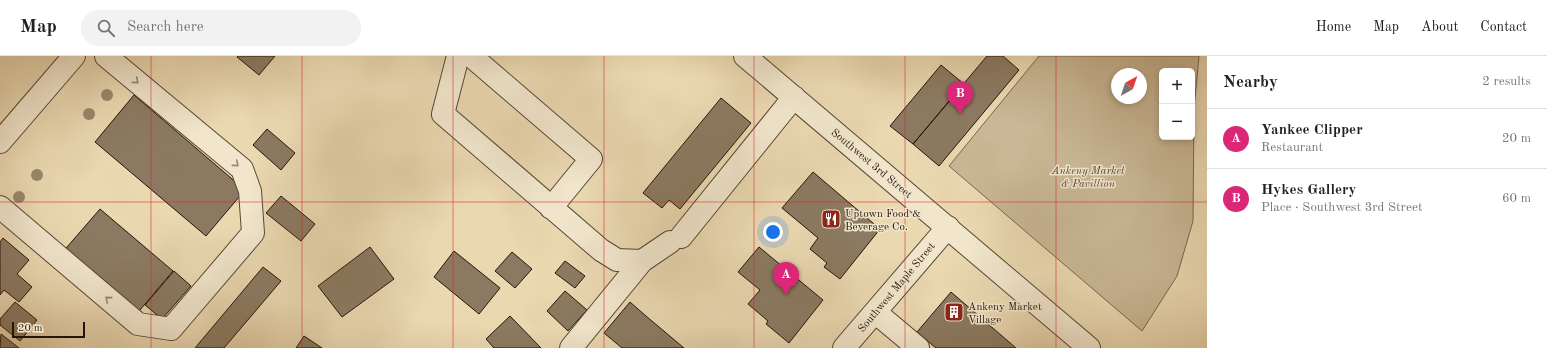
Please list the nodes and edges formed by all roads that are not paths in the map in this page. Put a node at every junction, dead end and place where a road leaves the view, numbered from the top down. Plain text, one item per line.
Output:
1 (74, 56) edge
2 (106, 56) edge
3 (458, 56) edge
4 (471, 56) edge
5 (745, 56) edge
6 (794, 97) junction
7 (0, 142) edge
8 (0, 207) edge
9 (551, 208) junction
10 (948, 227) junction
11 (642, 261) junction
12 (875, 312) junction
13 (571, 348) edge
14 (844, 348) edge
15 (918, 348) edge
16 (1089, 348) edge

1 - 7 street
2 -> 8 street
3 - 9 street
4 - 9 street
5 - 6 street, Southwest 3rd Street
6 - 10 street, Southwest 3rd Street
6 - 11 street
9 - 11 street
10 - 12 street, Southwest Maple Street
10 - 16 street, Southwest 3rd Street
11 - 13 street
12 - 14 street, Southwest Maple Street
12 - 15 street

